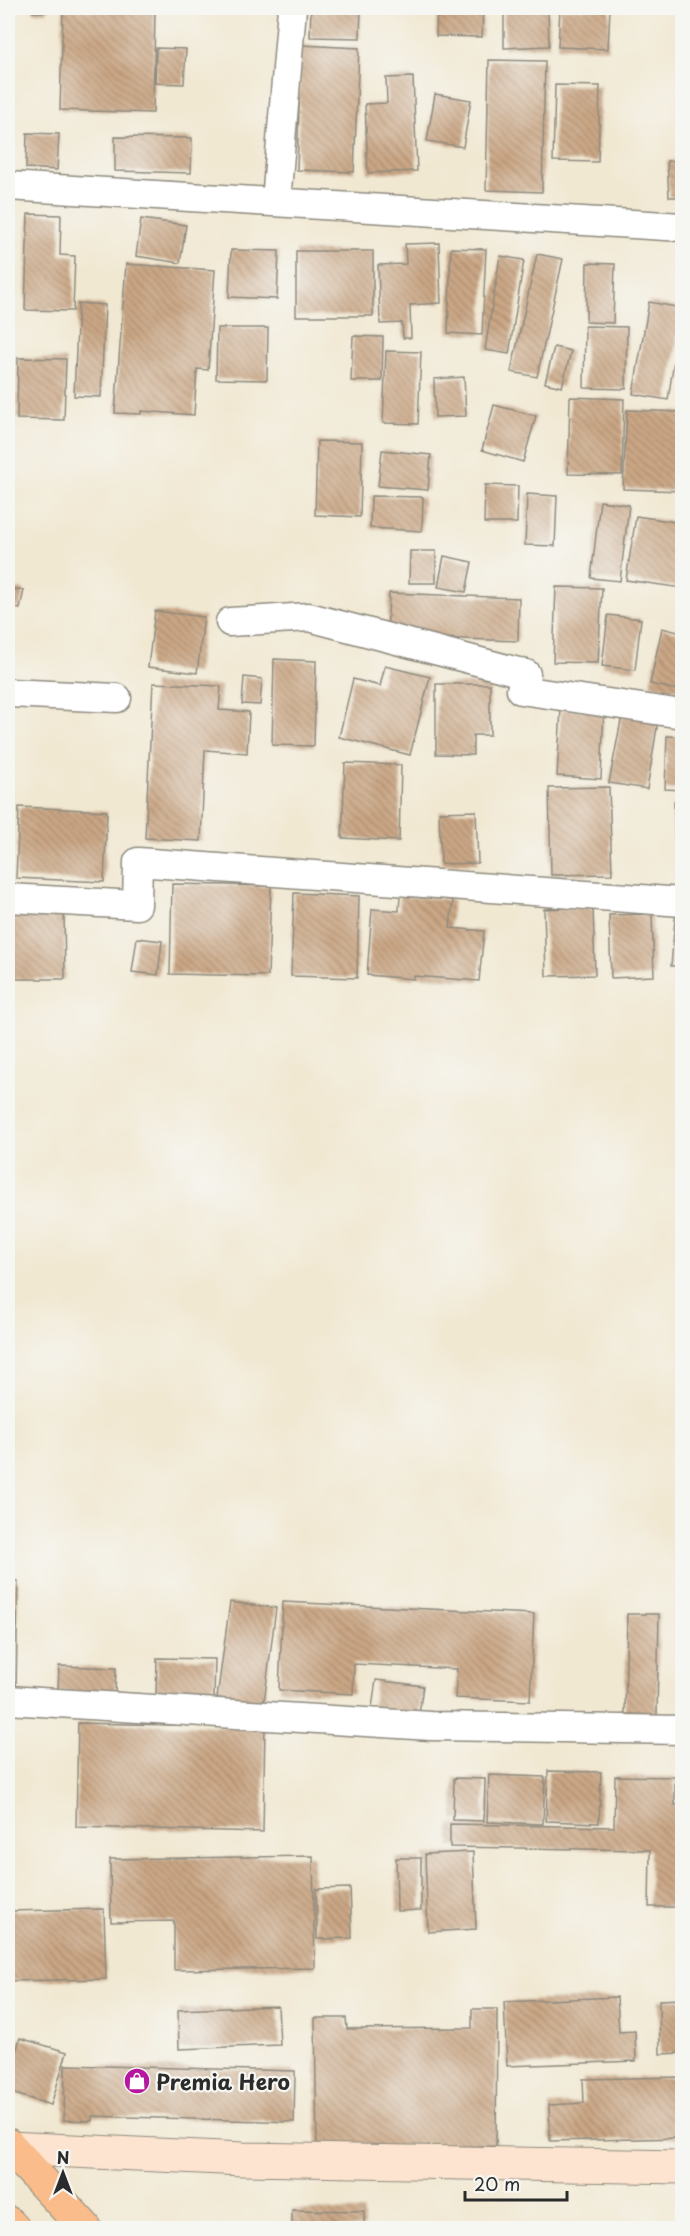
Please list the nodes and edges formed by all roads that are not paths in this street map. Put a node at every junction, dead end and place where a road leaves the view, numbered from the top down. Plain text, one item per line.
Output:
1 (292, 8) edge
2 (8, 186) edge
3 (276, 202) junction
4 (682, 227) edge
5 (230, 622) dead end
6 (8, 693) edge
7 (117, 698) dead end
8 (682, 714) edge
9 (8, 898) edge
10 (682, 902) edge
11 (8, 1700) edge
12 (682, 1730) edge
13 (8, 2147) edge
14 (682, 2167) edge
15 (8, 2223) edge
16 (13, 2229) edge
17 (85, 2229) edge

1 - 3 street
2 - 3 street
3 - 4 street
5 - 8 street
6 - 7 street
9 - 10 street
11 - 12 street
13 - 14 main road
13 - 17 main road
15 - 16 main road

